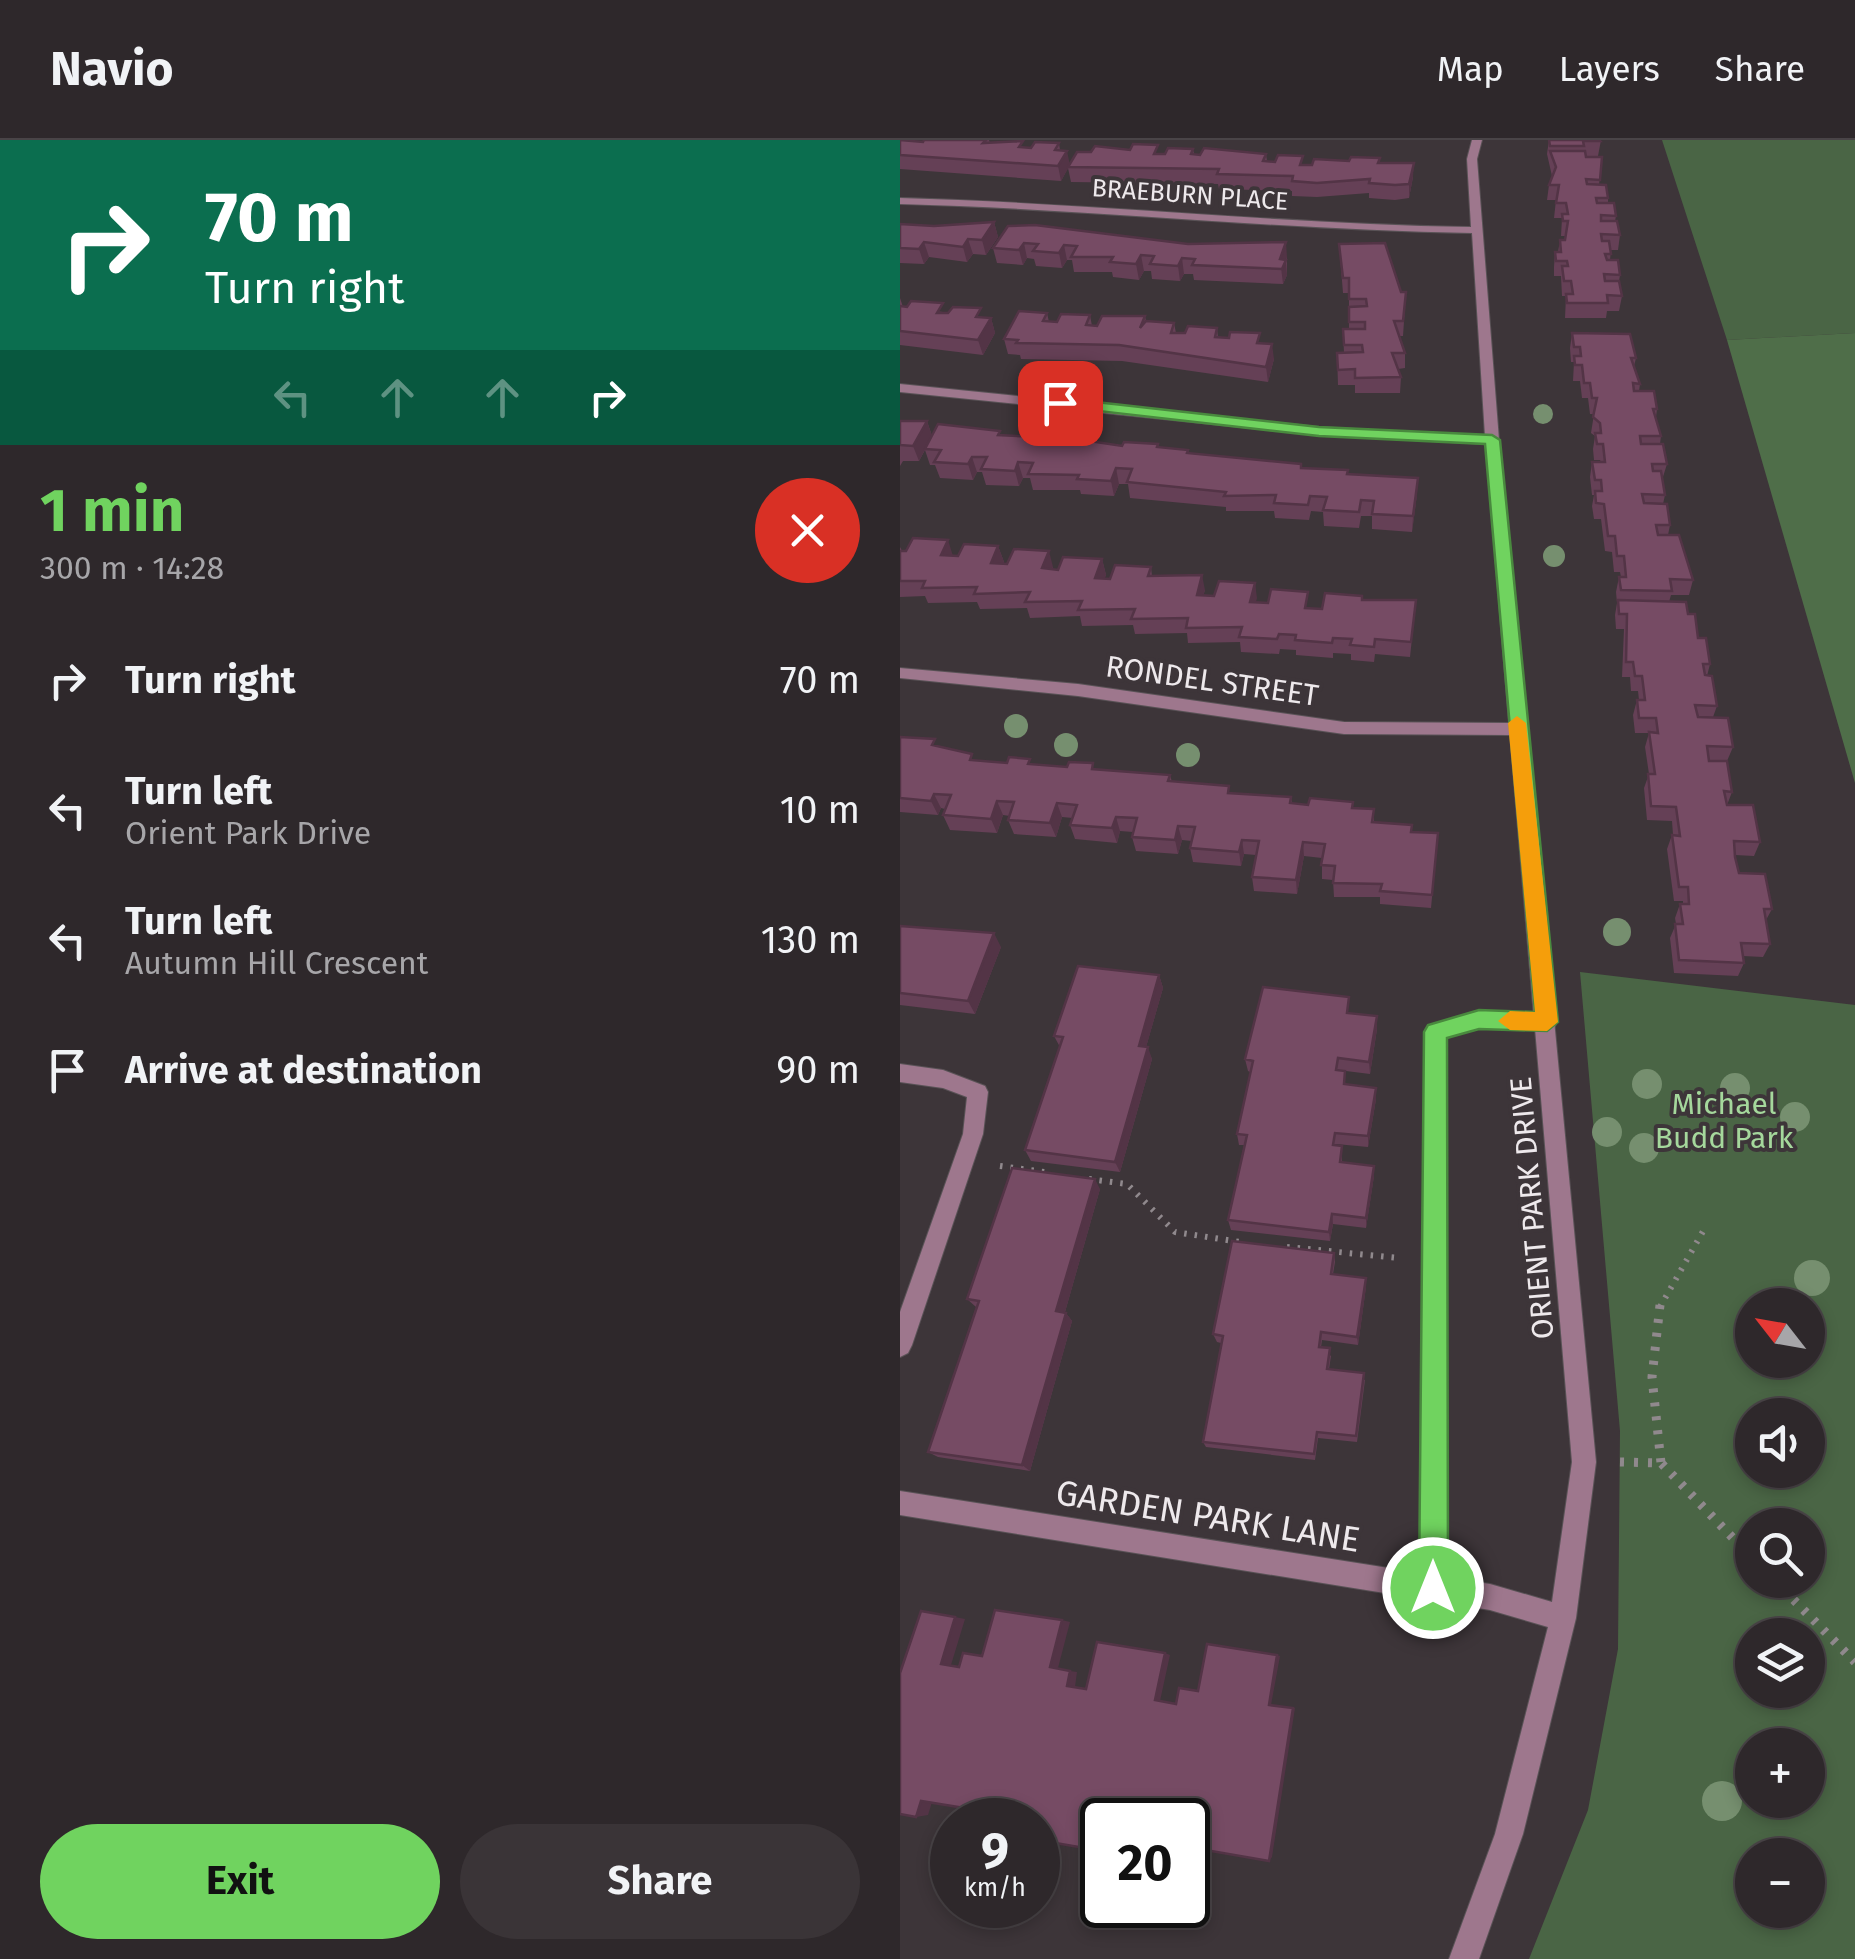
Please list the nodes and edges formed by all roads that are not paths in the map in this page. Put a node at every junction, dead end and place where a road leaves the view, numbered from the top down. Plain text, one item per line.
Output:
1 (1476, 140) edge
2 (900, 201) edge
3 (1476, 230) junction
4 (900, 388) edge
5 (1492, 440) junction
6 (900, 673) edge
7 (1518, 729) junction
8 (1547, 1022) junction
9 (900, 1073) edge
10 (900, 1346) edge
11 (900, 1502) edge
12 (1433, 1588) junction
13 (1563, 1618) junction
14 (1464, 1959) edge

1 - 3 street, ORIENT PARK DRIVE
2 - 3 street, BRAEBURN PLACE
3 - 5 street, ORIENT PARK DRIVE
4 - 5 street
5 - 7 street, ORIENT PARK DRIVE
6 - 7 street, RONDEL STREET
7 - 8 street, ORIENT PARK DRIVE
8 - 12 street
8 - 13 street, ORIENT PARK DRIVE
9 - 10 street
11 - 12 street, GARDEN PARK LANE
12 - 13 street, GARDEN PARK LANE
13 - 14 street, ORIENT PARK DRIVE

